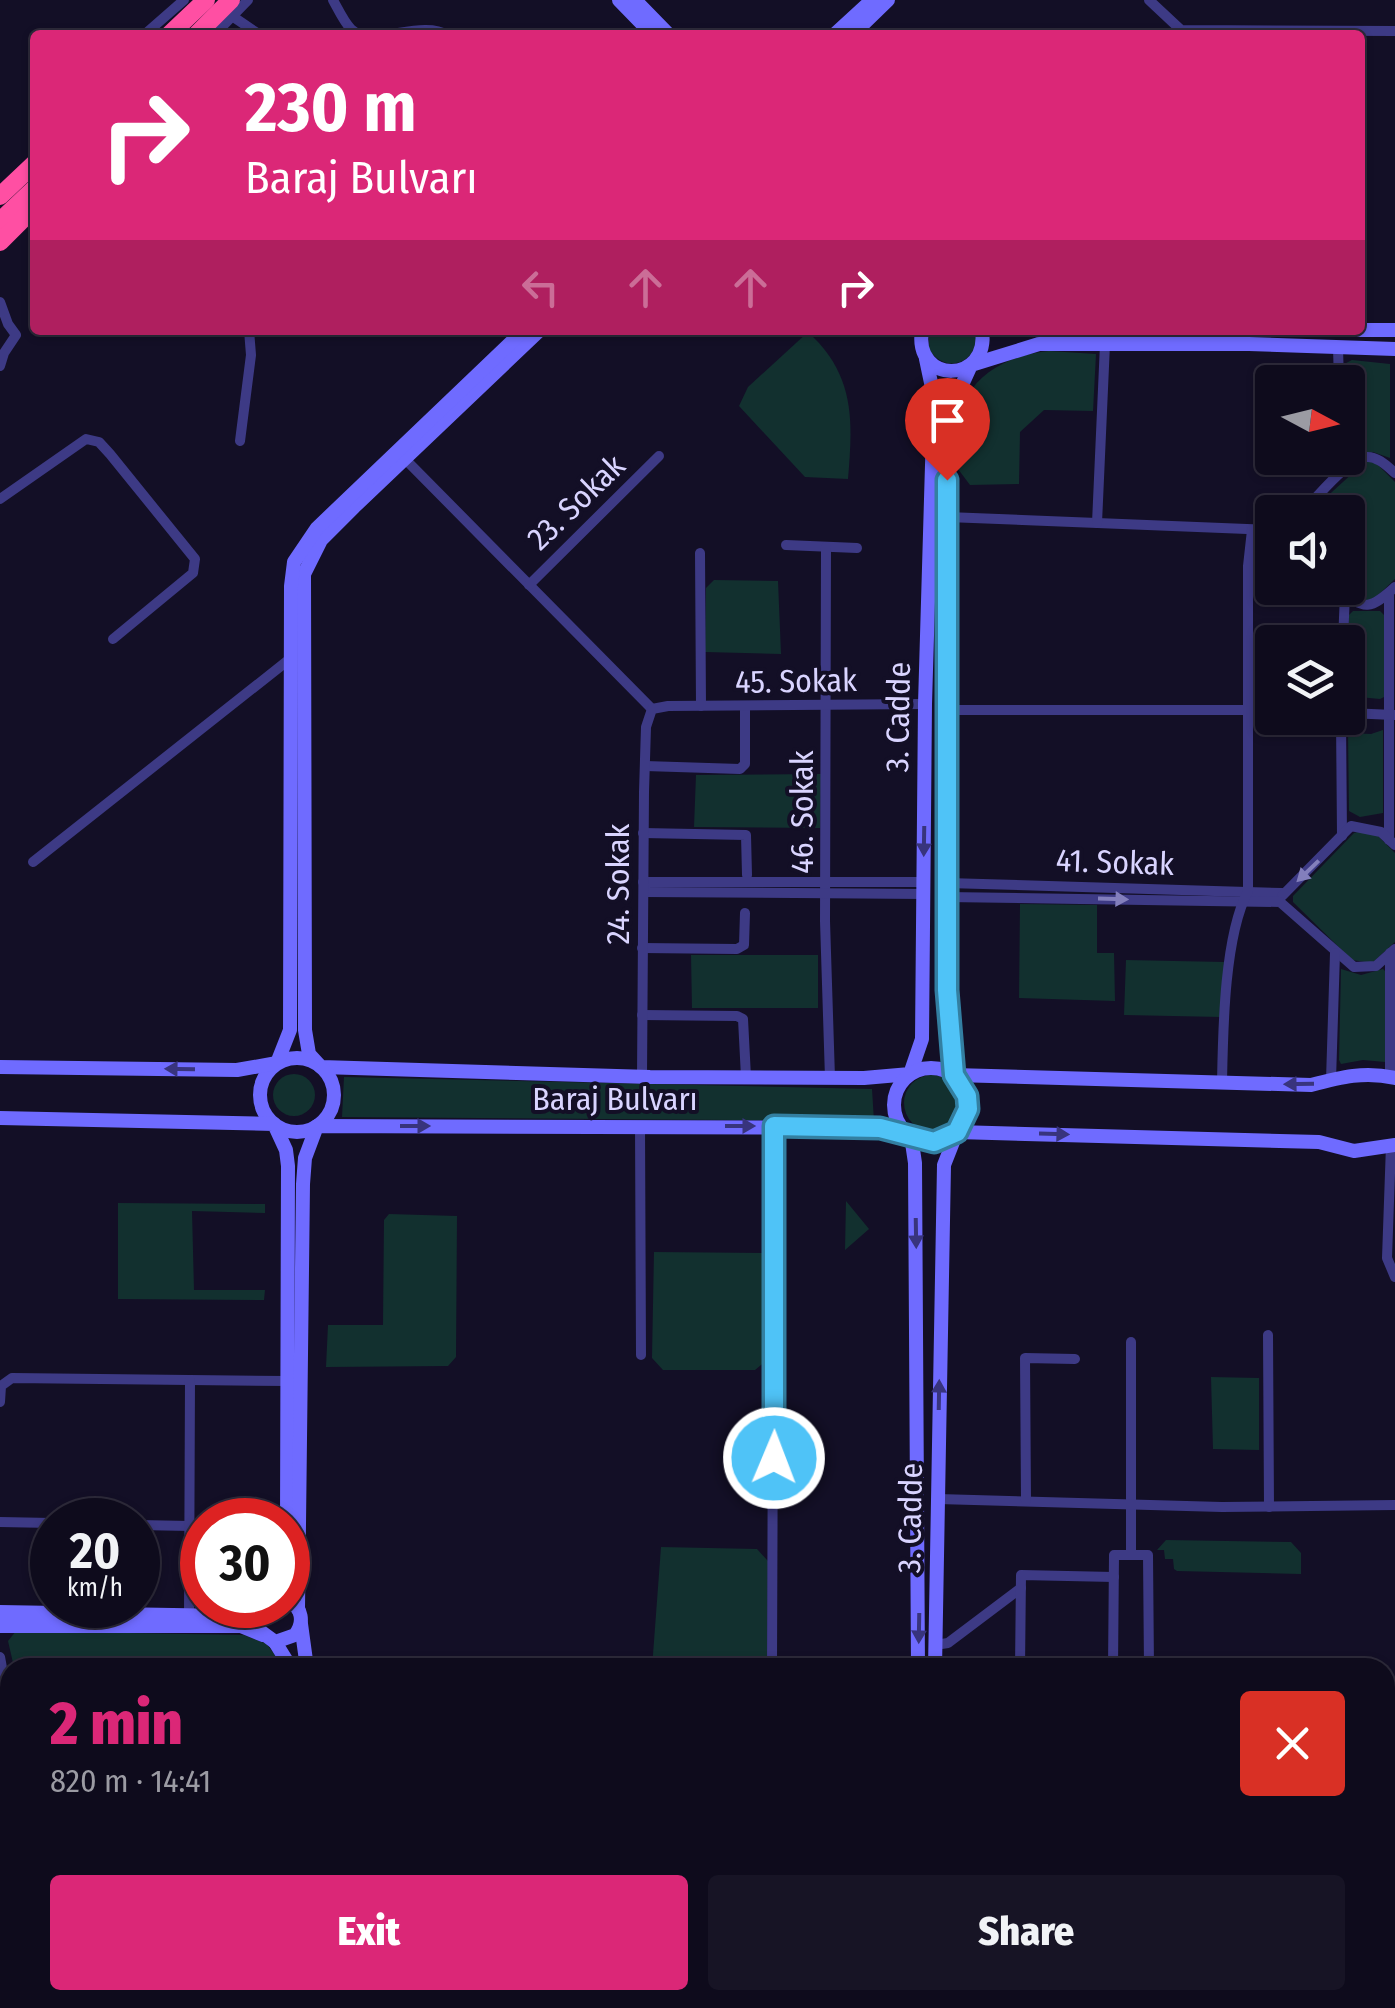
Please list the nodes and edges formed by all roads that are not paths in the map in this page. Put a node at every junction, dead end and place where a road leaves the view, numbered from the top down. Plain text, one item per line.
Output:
1 (184, 0) edge
2 (206, 0) edge
3 (248, 0) edge
4 (334, 0) edge
5 (619, 0) edge
6 (635, 0) edge
7 (872, 0) edge
8 (888, 0) edge
9 (1149, 0) edge
10 (232, 8) edge
11 (150, 30) edge
12 (174, 30) edge
13 (203, 30) edge
14 (217, 30) edge
15 (255, 30) edge
16 (352, 30) edge
17 (404, 30) edge
18 (434, 30) edge
19 (647, 30) edge
20 (664, 30) edge
21 (839, 30) edge
22 (857, 30) edge
23 (1191, 30) edge
24 (1365, 32) edge
25 (1395, 32) edge
26 (30, 162) edge
27 (30, 164) edge
28 (0, 182) edge
29 (30, 193) edge
30 (0, 196) edge
31 (30, 212) edge
32 (0, 222) edge
33 (0, 242) edge
34 (0, 302) edge
35 (1365, 330) edge
36 (1395, 330) edge
37 (250, 335) edge
38 (519, 335) edge
39 (535, 335) edge
40 (920, 335) edge
41 (982, 335) edge
42 (1106, 344) junction
43 (1338, 348) junction
44 (1395, 349) edge
45 (926, 359) junction
46 (971, 365) junction
47 (1338, 365) edge
48 (0, 366) edge
49 (240, 441) dead end
50 (659, 456) dead end
51 (404, 458) junction
52 (1395, 473) edge
53 (1339, 476) joint
54 (1319, 495) edge
55 (0, 499) edge
56 (947, 517) junction
57 (1097, 524) junction
58 (1252, 530) joint
59 (786, 545) dead end
60 (826, 546) junction
61 (856, 548) dead end
62 (700, 553) dead end
63 (529, 586) junction
64 (1392, 590) edge
65 (1364, 605) edge
66 (113, 638) dead end
67 (291, 658) junction
68 (925, 704) junction
69 (701, 706) junction
70 (828, 706) junction
71 (745, 707) junction
72 (652, 709) junction
73 (1249, 709) junction
74 (1255, 709) edge
75 (947, 710) junction
76 (1365, 713) edge
77 (1392, 714) edge
78 (1341, 735) edge
79 (644, 766) junction
80 (643, 833) junction
81 (1342, 836) junction
82 (1392, 842) edge
83 (33, 862) dead end
84 (746, 874) dead end
85 (827, 887) junction
86 (643, 888) junction
87 (924, 888) junction
88 (946, 890) junction
89 (1245, 896) junction
90 (1281, 898) junction
91 (745, 913) dead end
92 (642, 948) junction
93 (1393, 951) edge
94 (1335, 953) junction
95 (642, 1016) junction
96 (277, 1063) junction
97 (0, 1067) edge
98 (321, 1067) junction
99 (910, 1074) junction
100 (954, 1075) junction
101 (642, 1076) junction
102 (746, 1078) junction
103 (830, 1078) junction
104 (1392, 1078) edge
105 (1331, 1080) junction
106 (1222, 1083) junction
107 (0, 1118) edge
108 (274, 1124) junction
109 (318, 1126) junction
110 (640, 1126) junction
111 (774, 1126) junction
112 (957, 1132) junction
113 (911, 1136) junction
114 (1393, 1145) edge
115 (1392, 1183) edge
116 (1395, 1277) edge
117 (1268, 1336) dead end
118 (1131, 1342) dead end
119 (641, 1355) dead end
120 (1075, 1359) dead end
121 (190, 1380) junction
122 (287, 1380) junction
123 (0, 1402) edge
124 (190, 1498) edge
125 (287, 1498) edge
126 (298, 1498) edge
127 (938, 1499) junction
128 (1026, 1501) junction
129 (1132, 1503) junction
130 (1395, 1506) edge
131 (1270, 1507) junction
132 (0, 1522) edge
133 (30, 1523) edge
134 (1132, 1553) junction
135 (1114, 1577) junction
136 (1021, 1588) junction
137 (0, 1612) edge
138 (180, 1615) edge
139 (0, 1626) edge
140 (261, 1628) edge
141 (292, 1628) edge
142 (299, 1628) edge
143 (269, 1639) junction
144 (935, 1645) junction
145 (284, 1658) edge
146 (305, 1658) edge
147 (772, 1658) edge
148 (918, 1658) edge
149 (935, 1658) edge
150 (1020, 1658) edge
151 (1114, 1658) edge
152 (1148, 1658) edge

1 - 11 street
2 - 12 highway
3 - 10 street
4 - 16 street
5 - 19 main road
6 - 20 main road
7 - 21 main road
8 - 22 main road
9 - 23 street
10 - 13 highway
10 - 14 street
10 - 15 street
17 - 18 street
24 - 25 street
26 - 28 highway
27 - 30 highway
29 - 32 highway
31 - 33 highway
34 - 48 street
35 - 36 main road
37 - 49 street
38 - 67 main road
39 - 51 main road
40 - 45 main road, 3. Cadde
41 - 46 main road, 3. Cadde
42 - 43 main road
42 - 46 main road
42 - 57 street
43 - 44 main road
43 - 47 street
45 - 46 main road
45 - 68 main road, 3. Cadde
46 - 56 main road, 3. Cadde
50 - 63 street, 23. Sokak
51 - 63 street
51 - 98 main road
52 - 53 street
53 - 54 street
55 - 66 street
56 - 57 street
56 - 75 main road, 3. Cadde
57 - 58 street
58 - 73 street
59 - 60 street
60 - 61 street
60 - 70 street, 46. Sokak
62 - 69 street
63 - 72 street
64 - 65 street
64 - 77 street
67 - 83 street
67 - 96 main road
68 - 70 street, 45. Sokak
68 -> 87 main road, 3. Cadde
69 - 71 street, 45. Sokak
69 - 72 street, 45. Sokak
70 - 71 street, 45. Sokak
70 - 85 street, 46. Sokak
71 - 79 street
72 - 79 street, 24. Sokak
73 - 74 street
73 - 75 street
73 - 89 street
75 - 88 main road, 3. Cadde
76 - 77 street
77 - 82 street
78 - 81 street
79 - 80 street, 24. Sokak
80 - 84 street
80 - 86 street, 24. Sokak
81 - 82 street
81 -> 90 street
85 - 86 street
85 - 87 street
85 - 103 street, 46. Sokak
86 - 92 street, 24. Sokak
87 - 99 main road, 3. Cadde
88 - 89 street, 41. Sokak
88 - 100 main road, 3. Cadde
89 - 90 street, 41. Sokak
89 - 106 street
90 - 94 street
91 - 92 street
92 - 95 street, 24. Sokak
93 - 94 street
93 - 104 street
94 - 105 street
95 - 101 street, 24. Sokak
95 - 102 street
96 -> 97 main road
96 - 98 main road
96 - 108 main road
98 - 101 main road, Baraj Bulvarı
98 - 109 main road
99 - 100 main road
99 - 103 main road, Baraj Bulvarı
99 - 113 main road
100 - 106 main road
100 - 112 main road
101 - 102 main road, Baraj Bulvarı
102 - 103 main road, Baraj Bulvarı
104 - 105 main road
105 -> 106 main road
107 - 108 main road
108 - 109 main road
108 - 122 main road
109 -> 110 main road, Baraj Bulvarı
109 - 126 main road
110 -> 111 main road, Baraj Bulvarı
110 - 119 street
111 - 113 main road, Baraj Bulvarı
111 - 147 street
112 - 113 main road
112 -> 114 main road
127 -> 112 main road, 3. Cadde
113 -> 148 main road, 3. Cadde
114 - 115 street
115 - 116 street
117 - 131 street
118 - 129 street
120 - 128 street
121 - 122 street
121 - 123 street
121 - 124 street
122 - 125 main road
127 - 128 street
127 - 144 main road, 3. Cadde
128 - 129 street
129 - 131 street
129 - 134 street
130 - 131 street
132 - 133 street
134 - 135 street
134 - 152 street
135 - 136 street
135 - 151 street
136 - 144 street
136 - 150 street
137 - 138 main road
139 - 143 main road
140 - 143 main road
141 - 143 main road
142 - 146 main road
143 - 145 main road
144 - 149 main road, 3. Cadde

